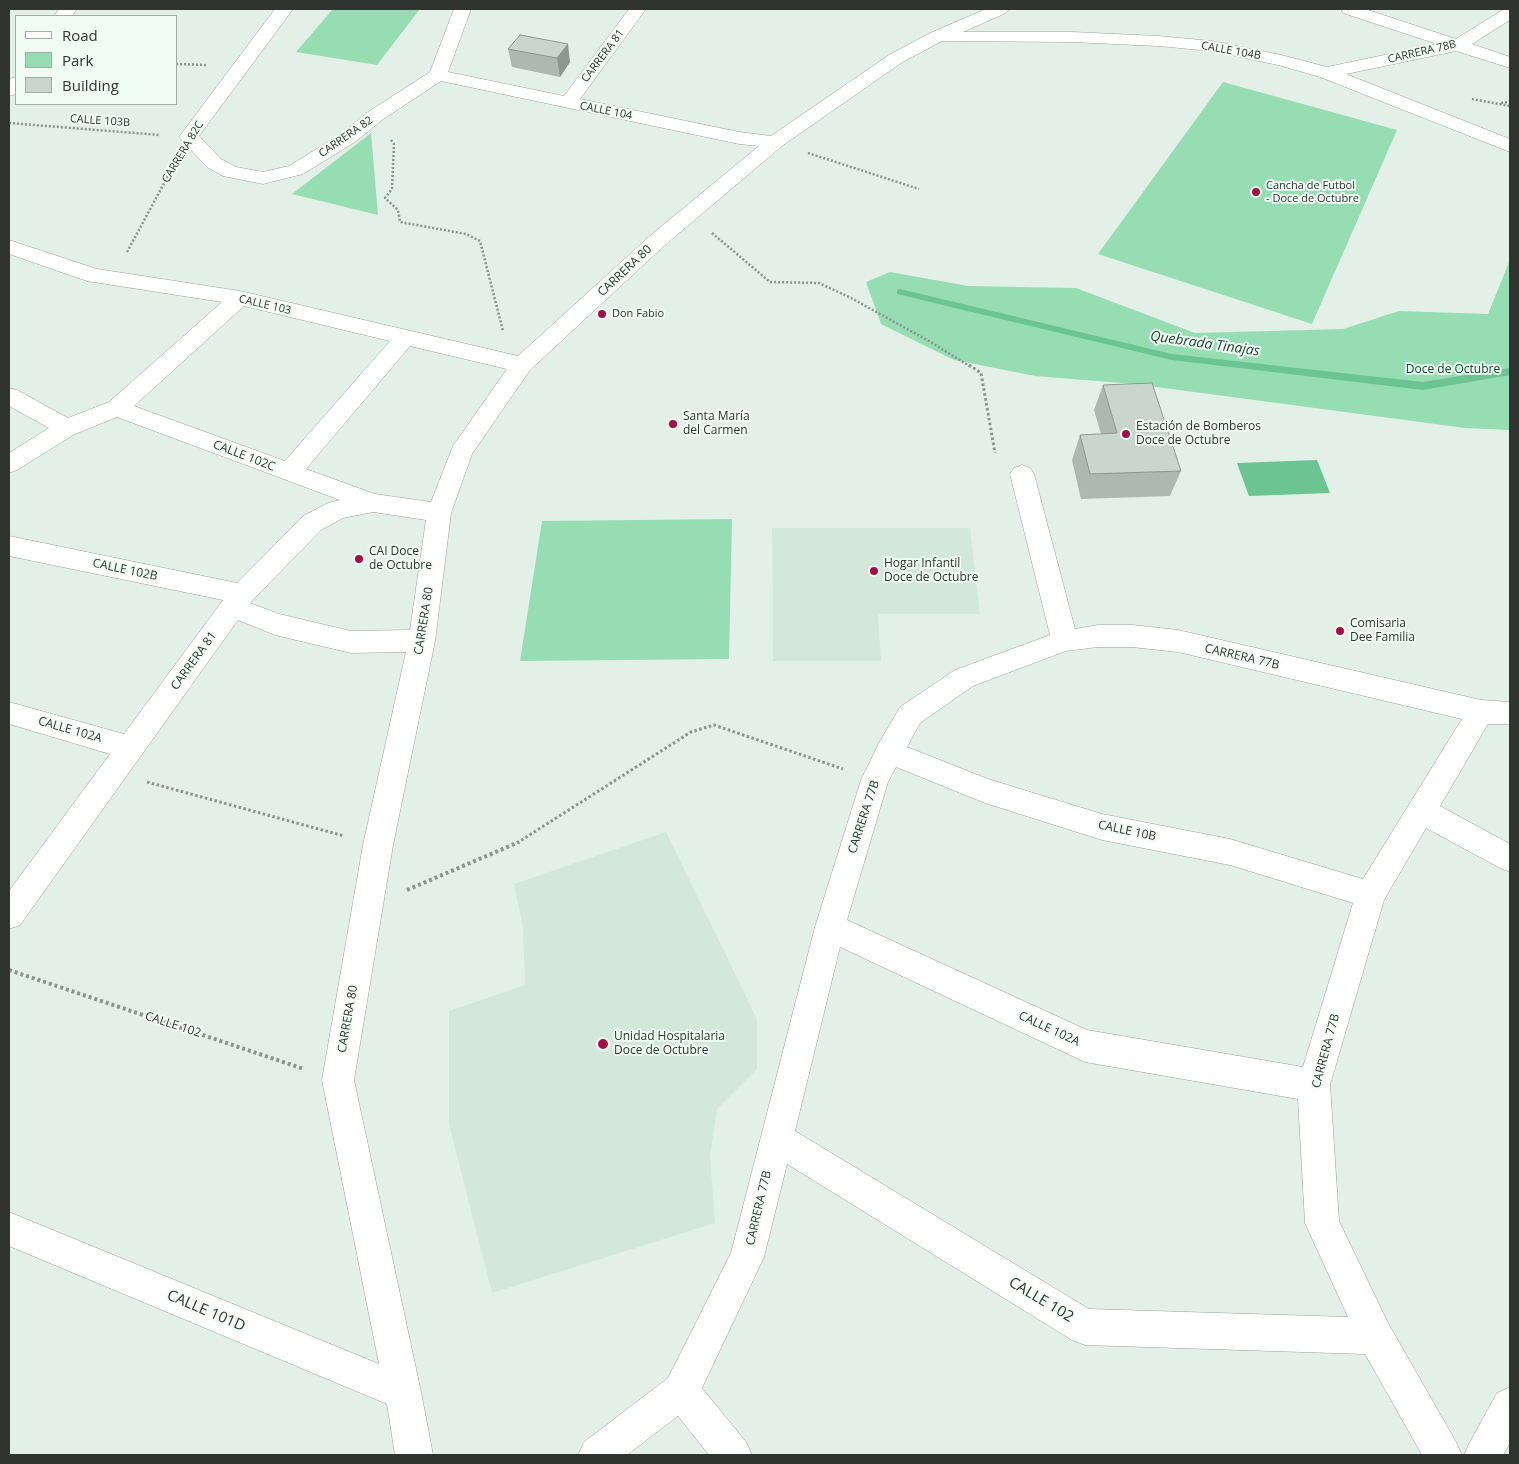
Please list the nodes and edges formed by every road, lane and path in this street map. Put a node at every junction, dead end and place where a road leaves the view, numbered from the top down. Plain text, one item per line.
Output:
1 (284, 9) edge
2 (462, 9) edge
3 (997, 9) edge
4 (1349, 9) edge
5 (640, 10) edge
6 (1510, 13) edge
7 (936, 38) junction
8 (1460, 45) junction
9 (1510, 62) edge
10 (1326, 73) junction
11 (438, 75) junction
12 (1470, 99) dead end
13 (568, 103) junction
14 (1510, 104) edge
15 (375, 116) junction
16 (9, 123) edge
17 (189, 137) junction
18 (775, 142) junction
19 (1510, 146) edge
20 (919, 189) dead end
21 (705, 227) dead end
22 (9, 247) edge
23 (112, 279) junction
24 (240, 298) junction
25 (504, 337) dead end
26 (404, 339) junction
27 (522, 365) junction
28 (9, 396) edge
29 (117, 408) junction
30 (67, 428) junction
31 (995, 453) dead end
32 (9, 464) edge
33 (289, 472) junction
34 (1022, 474) dead end
35 (373, 503) junction
36 (439, 513) junction
37 (9, 546) edge
38 (237, 601) junction
39 (422, 641) junction
40 (1065, 641) junction
41 (1496, 712) edge
42 (9, 713) edge
43 (130, 748) junction
44 (889, 752) junction
45 (112, 773) junction
46 (875, 780) junction
47 (1421, 810) junction
48 (378, 845) junction
49 (1510, 859) edge
50 (1370, 895) junction
51 (368, 906) junction
52 (9, 915) edge
53 (830, 928) junction
54 (9, 970) edge
55 (338, 1080) junction
56 (1314, 1085) junction
57 (776, 1138) junction
58 (9, 1229) edge
59 (1374, 1336) junction
60 (680, 1391) junction
61 (1510, 1406) edge
62 (407, 1432) edge
63 (597, 1455) edge
64 (733, 1455) edge
65 (1443, 1455) edge
66 (1483, 1455) edge

1 - 17 street, CARRERA 82C
2 - 11 street
3 - 7 street, CARRERA 80
4 - 8 street
5 - 13 street, CARRERA 81
6 - 8 street, CARRERA 78B
7 - 10 street, CALLE 104B
7 - 18 street, CARRERA 80
8 - 9 street
8 - 10 street, CARRERA 78B
10 - 19 street, CALLE 104B
11 - 13 street, CALLE 104
11 - 15 street, CARRERA 82
12 - 14 path
13 - 18 street, CALLE 104
15 - 17 street, CARRERA 82
15 - 25 path
16 - 17 path, CALLE 103B
17 - 23 path, CARRERA 82C
18 - 20 path
18 - 27 street, CARRERA 80
21 - 31 path
22 - 23 street, CALLE 103
23 - 24 street, CALLE 103
24 - 26 street, CALLE 103
24 - 29 street
26 - 27 street, CALLE 103
26 - 33 street
27 - 36 street, CARRERA 80
28 - 30 street
29 - 30 street
29 - 33 street, CALLE 102C
30 - 32 street
33 - 35 street, CALLE 102C
34 - 40 street
35 - 36 street, CARRERA 81
35 - 38 street, CARRERA 81
36 - 39 street, CARRERA 80
37 - 38 street, CALLE 102B
38 - 39 street, CALLE 102B
38 - 43 street, CARRERA 81
39 - 48 street, CARRERA 80
40 - 41 street, CARRERA 77B
40 - 44 street, CARRERA 77B
41 - 47 street, CARRERA 77B
42 - 43 street, CALLE 102A
43 - 45 street, CARRERA 81
44 - 46 street, CARRERA 77B
44 - 50 street, CALLE 10B
45 - 48 path
45 - 52 street, CARRERA 81
46 - 51 path
46 - 53 street, CARRERA 77B
47 - 49 street
47 - 50 street, CARRERA 77B
48 - 51 street, CARRERA 80
50 - 56 street, CARRERA 77B
51 - 55 street, CARRERA 80
53 - 56 street, CALLE 102A
53 - 57 street, CARRERA 77B
54 - 55 path, CALLE 102
55 - 62 street, CARRERA 80
56 - 59 street, CARRERA 77B
57 - 59 street, CALLE 102
57 - 60 street, CARRERA 77B
58 - 62 street, CALLE 101D
59 - 65 street, CARRERA 77B
60 - 63 street, CARRERA 77B
60 - 64 street
61 - 66 street

